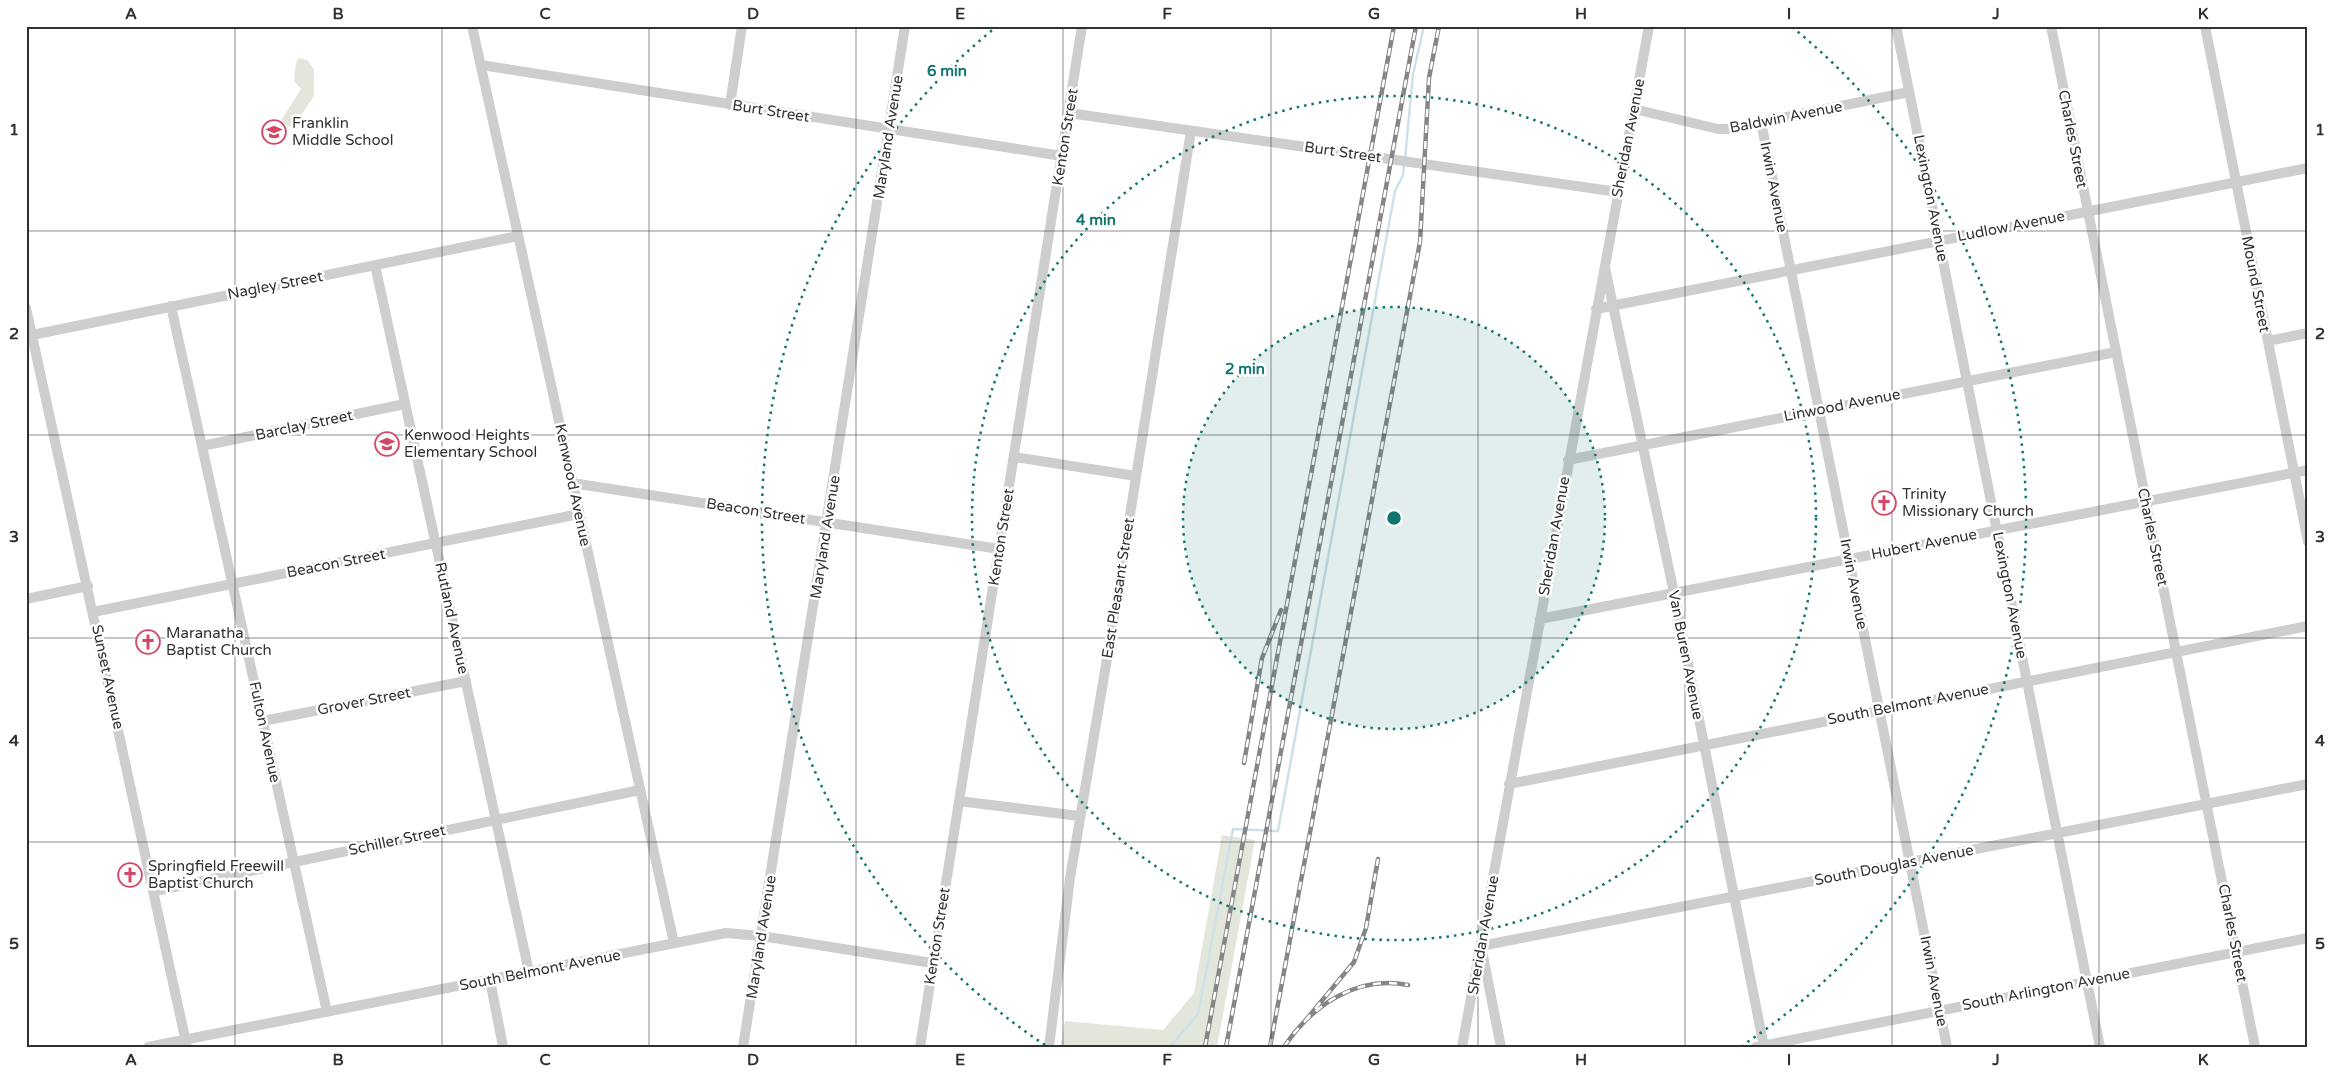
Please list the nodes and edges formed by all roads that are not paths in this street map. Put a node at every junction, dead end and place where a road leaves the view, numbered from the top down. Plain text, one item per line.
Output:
1 (472, 26) edge
2 (742, 26) edge
3 (905, 26) edge
4 (1082, 26) edge
5 (1649, 26) edge
6 (1896, 26) edge
7 (2051, 26) edge
8 (2204, 26) edge
9 (481, 65) junction
10 (1909, 92) junction
11 (730, 105) junction
12 (1634, 109) junction
13 (1069, 113) junction
14 (1761, 122) junction
15 (889, 129) junction
16 (1190, 130) junction
17 (1062, 156) junction
18 (2308, 168) edge
19 (2236, 182) junction
20 (1618, 192) junction
21 (2088, 211) junction
22 (518, 236) junction
23 (1939, 240) junction
24 (1604, 264) junction
25 (375, 265) junction
26 (1791, 270) junction
27 (1614, 305) junction
28 (171, 306) junction
29 (26, 308) edge
30 (1596, 309) junction
31 (2308, 334) edge
32 (32, 335) junction
33 (2268, 341) junction
34 (2116, 352) junction
35 (1968, 381) junction
36 (405, 404) junction
37 (1819, 410) junction
38 (1643, 445) junction
39 (202, 446) junction
40 (1014, 457) junction
41 (1568, 460) junction
42 (2308, 470) edge
43 (2294, 472) junction
44 (1136, 476) junction
45 (572, 483) junction
46 (2145, 501) junction
47 (579, 514) junction
48 (827, 522) junction
49 (1997, 530) junction
50 (2308, 542) edge
51 (436, 543) junction
52 (1000, 549) junction
53 (1849, 558) junction
54 (233, 584) junction
55 (88, 586) junction
56 (1674, 593) junction
57 (26, 599) edge
58 (93, 612) junction
59 (1540, 620) junction
60 (2308, 626) edge
61 (2176, 652) junction
62 (466, 681) junction
63 (2028, 681) junction
64 (1880, 710) junction
65 (263, 721) junction
66 (1704, 745) junction
67 (1509, 784) junction
68 (2308, 784) edge
69 (640, 790) junction
70 (959, 801) junction
71 (2207, 804) junction
72 (1080, 816) junction
73 (496, 820) junction
74 (2058, 834) junction
75 (294, 862) junction
76 (1910, 862) junction
77 (155, 891) junction
78 (1735, 896) junction
79 (761, 936) junction
80 (2308, 938) edge
81 (674, 943) junction
82 (1481, 946) junction
83 (2237, 952) junction
84 (932, 963) junction
85 (529, 972) junction
86 (490, 980) junction
87 (2088, 981) junction
88 (1940, 1010) junction
89 (327, 1012) junction
90 (186, 1043) edge
91 (1761, 1046) edge
92 (148, 1047) edge
93 (503, 1047) edge
94 (743, 1047) edge
95 (920, 1047) edge
96 (1049, 1047) edge
97 (1462, 1047) edge
98 (1501, 1047) edge
99 (1947, 1047) edge
100 (2100, 1047) edge
101 (2255, 1047) edge

1 - 9 street, Kenwood Avenue
2 - 11 street
3 - 15 street, Maryland Avenue
4 - 13 street, Kenton Street
5 - 12 street, Sheridan Avenue
6 - 10 street, Lexington Avenue
7 - 21 street, Charles Street
8 - 19 street, Mound Street
9 - 11 street, Burt Street
9 - 22 street, Kenwood Avenue
10 - 14 street, Baldwin Avenue
10 - 23 street, Lexington Avenue
11 - 15 street, Burt Street
12 - 14 street, Baldwin Avenue
12 - 20 street, Sheridan Avenue
13 - 16 street, Burt Street
13 - 17 street, Kenton Street
14 - 26 street, Irwin Avenue
15 - 17 street, Burt Street
15 - 48 street, Maryland Avenue
16 - 20 street, Burt Street
16 - 44 street, East Pleasant Street
17 - 40 street, Kenton Street
18 - 19 street, Ludlow Avenue
19 - 21 street, Ludlow Avenue
19 - 33 street, Mound Street
20 - 24 street, Sheridan Avenue
21 - 23 street, Ludlow Avenue
21 - 34 street, Charles Street
22 - 25 street, Nagley Street
22 - 45 street, Kenwood Avenue
23 - 26 street, Ludlow Avenue
23 - 35 street, Lexington Avenue
24 - 27 street, Van Buren Avenue
24 - 30 street, Sheridan Avenue
25 - 28 street, Nagley Street
25 - 36 street, Rutland Avenue
26 - 27 street, Ludlow Avenue
26 - 37 street, Irwin Avenue
27 - 30 street, Ludlow Avenue
27 - 38 street, Van Buren Avenue
28 - 32 street, Nagley Street
28 - 39 street, Fulton Avenue
29 - 32 street, Sunset Avenue
30 - 41 street, Sheridan Avenue
31 - 33 street
32 - 55 street, Sunset Avenue
33 - 43 street, Mound Street
34 - 35 street, Linwood Avenue
34 - 46 street, Charles Street
35 - 37 street, Linwood Avenue
35 - 49 street, Lexington Avenue
36 - 39 street, Barclay Street
36 - 51 street, Rutland Avenue
37 - 38 street, Linwood Avenue
37 - 53 street, Irwin Avenue
38 - 41 street, Linwood Avenue
38 - 56 street, Van Buren Avenue
39 - 54 street, Fulton Avenue
40 - 44 street
40 - 52 street, Kenton Street
41 - 59 street, Sheridan Avenue
42 - 43 street, Hubert Avenue
43 - 46 street, Hubert Avenue
43 - 50 street, Mound Street
44 - 72 street, East Pleasant Street
45 - 47 street, Kenwood Avenue
45 - 48 street, Beacon Street
46 - 49 street, Hubert Avenue
46 - 61 street, Charles Street
47 - 51 street, Beacon Street
47 - 69 street, Kenwood Avenue
48 - 52 street, Beacon Street
48 - 79 street, Maryland Avenue
49 - 53 street, Hubert Avenue
49 - 63 street, Lexington Avenue
51 - 54 street, Beacon Street
51 - 62 street, Rutland Avenue
52 - 70 street, Kenton Street
53 - 56 street, Hubert Avenue
53 - 64 street, Irwin Avenue
54 - 58 street, Beacon Street
54 - 65 street, Fulton Avenue
55 - 57 street
55 - 58 street, Sunset Avenue
56 - 59 street, Hubert Avenue
56 - 66 street, Van Buren Avenue
58 - 77 street, Sunset Avenue
59 - 67 street, Sheridan Avenue
60 - 61 street, South Belmont Avenue
61 - 63 street, South Belmont Avenue
61 - 71 street, Charles Street
62 - 65 street, Grover Street
62 - 73 street, Rutland Avenue
63 - 64 street, South Belmont Avenue
63 - 74 street, Lexington Avenue
64 - 66 street, South Belmont Avenue
64 - 76 street, Irwin Avenue
65 - 75 street, Fulton Avenue
66 - 67 street, South Belmont Avenue
66 - 78 street, Van Buren Avenue
67 - 82 street, Sheridan Avenue
68 - 71 street, South Douglas Avenue
69 - 73 street, Schiller Street
69 - 81 street, Kenwood Avenue
70 - 72 street
70 - 84 street, Kenton Street
71 - 74 street, South Douglas Avenue
71 - 83 street, Charles Street
72 - 96 street, East Pleasant Street
73 - 75 street, Schiller Street
73 - 85 street, Rutland Avenue
74 - 76 street, South Douglas Avenue
74 - 87 street, Lexington Avenue
75 - 77 street, Schiller Street
75 - 89 street, Fulton Avenue
76 - 78 street, South Douglas Avenue
76 - 88 street, Irwin Avenue
77 - 90 street, Sunset Avenue
78 - 82 street, South Douglas Avenue
78 - 91 street, Van Buren Avenue
79 - 81 street, South Belmont Avenue
79 - 84 street, South Belmont Avenue
79 - 94 street, Maryland Avenue
80 - 83 street, South Arlington Avenue
81 - 85 street, South Belmont Avenue
82 - 97 street, Sheridan Avenue
82 - 98 street
83 - 87 street, South Arlington Avenue
83 - 101 street, Charles Street
84 - 95 street, Kenton Street
85 - 86 street, South Belmont Avenue
86 - 89 street, South Belmont Avenue
86 - 93 street
87 - 88 street, South Arlington Avenue
87 - 100 street, Lexington Avenue
88 - 91 street, South Arlington Avenue
88 - 99 street, Irwin Avenue
89 - 90 street, South Belmont Avenue
90 - 92 street, South Belmont Avenue

